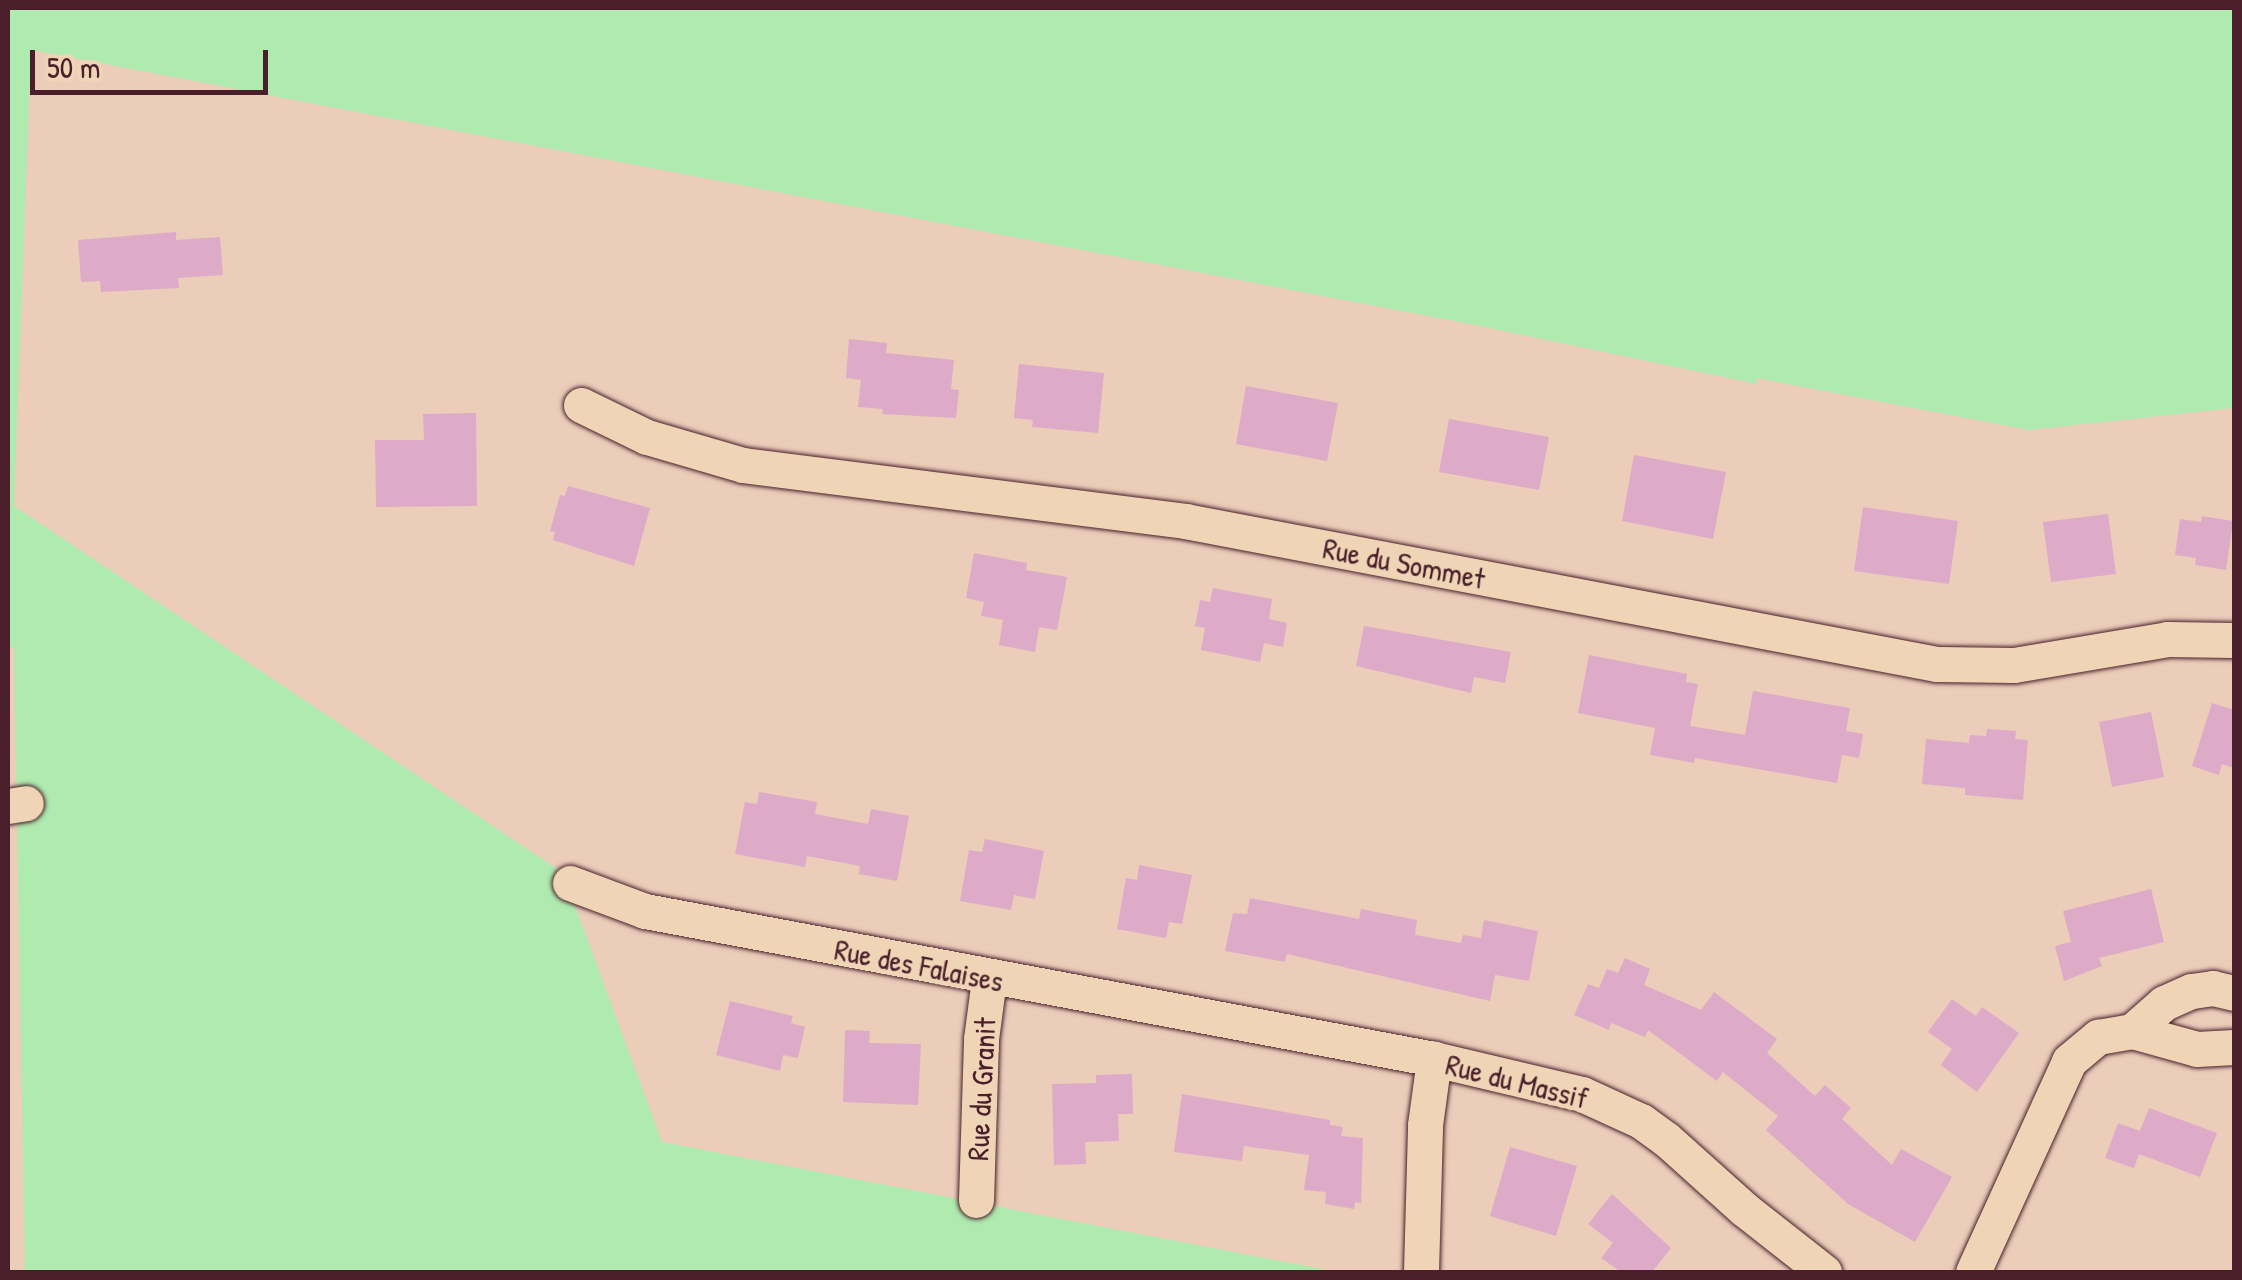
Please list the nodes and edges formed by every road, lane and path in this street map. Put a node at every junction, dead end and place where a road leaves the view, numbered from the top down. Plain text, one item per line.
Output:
1 (582, 405) dead end
2 (2234, 640) edge
3 (570, 883) dead end
4 (989, 979) junction
5 (2234, 993) edge
6 (2132, 1031) junction
7 (1274, 1032) joint
8 (2234, 1047) edge
9 (1434, 1060) junction
10 (976, 1200) dead end
11 (1421, 1272) edge
12 (1824, 1272) edge
13 (1973, 1272) edge

1 - 2 street, Rue du Sommet
3 - 4 street, Rue des Falaises
4 - 7 street, Rue des Falaises
4 - 10 street, Rue du Granit
5 - 6 street
6 - 8 street
6 - 13 street
7 - 9 street, Rue du Massif
9 - 11 street
9 - 12 street, Rue du Massif

